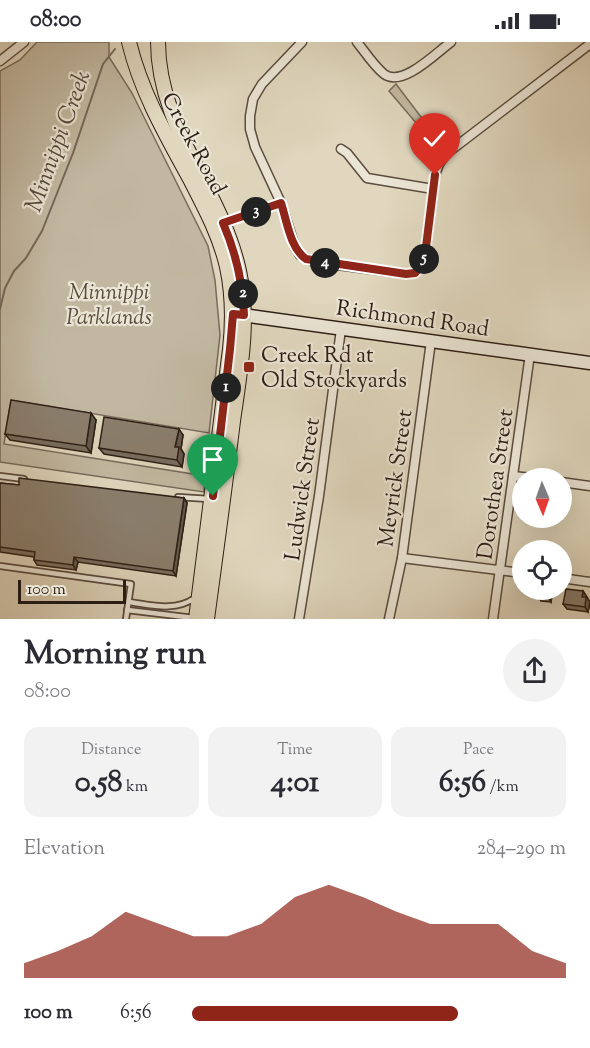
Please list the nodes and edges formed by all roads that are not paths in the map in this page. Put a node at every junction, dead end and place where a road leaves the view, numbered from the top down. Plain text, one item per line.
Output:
1 (24, 42) edge
2 (129, 42) edge
3 (158, 42) edge
4 (302, 42) edge
5 (357, 42) edge
6 (451, 42) edge
7 (590, 44) edge
8 (0, 61) edge
9 (164, 92) junction
10 (149, 101) junction
11 (341, 148) dead end
12 (433, 189) junction
13 (281, 203) junction
14 (223, 223) junction
15 (239, 315) junction
16 (341, 329) junction
17 (431, 341) junction
18 (530, 354) junction
19 (589, 363) edge
20 (514, 468) edge
21 (0, 476) edge
22 (34, 480) edge
23 (512, 483) edge
24 (572, 484) edge
25 (590, 486) edge
26 (170, 496) edge
27 (213, 498) junction
28 (402, 558) junction
29 (0, 566) edge
30 (500, 571) junction
31 (512, 572) edge
32 (572, 580) edge
33 (590, 582) edge
34 (199, 596) junction
35 (129, 602) junction
36 (128, 610) junction
37 (208, 614) edge
38 (176, 618) edge
39 (126, 619) edge
40 (196, 619) edge
41 (299, 619) edge
42 (389, 619) edge
43 (493, 619) edge

1 - 8 street
2 - 10 main road, Creek Road
3 - 9 main road, Creek Road
4 - 13 street
5 - 6 street
7 - 12 street
9 - 10 main road
9 - 14 main road, Creek Road
10 - 15 main road, Creek Road
11 - 12 street
12 - 13 street
13 - 14 street
14 - 15 main road, Creek Road
15 - 16 main road, Richmond Road
15 - 27 main road, Creek Road
15 - 37 main road, Creek Road
16 - 17 main road, Richmond Road
16 - 41 street, Ludwick Street
17 - 18 main road, Richmond Road
17 - 28 street, Meyrick Street
18 - 19 main road, Richmond Road
18 - 20 street, Dorothea Street
21 - 22 lane
23 - 30 street, Dorothea Street
24 - 25 street
26 - 27 lane
27 - 34 main road, Creek Road
28 - 30 street
28 - 42 street, Meyrick Street
29 - 35 lane
30 - 31 street
30 - 43 street, Dorothea Street
32 - 33 street
34 - 35 lane
34 - 40 main road, Creek Road
35 - 36 lane
36 - 38 lane
36 - 39 lane
37 - 40 lane
38 - 40 lane

